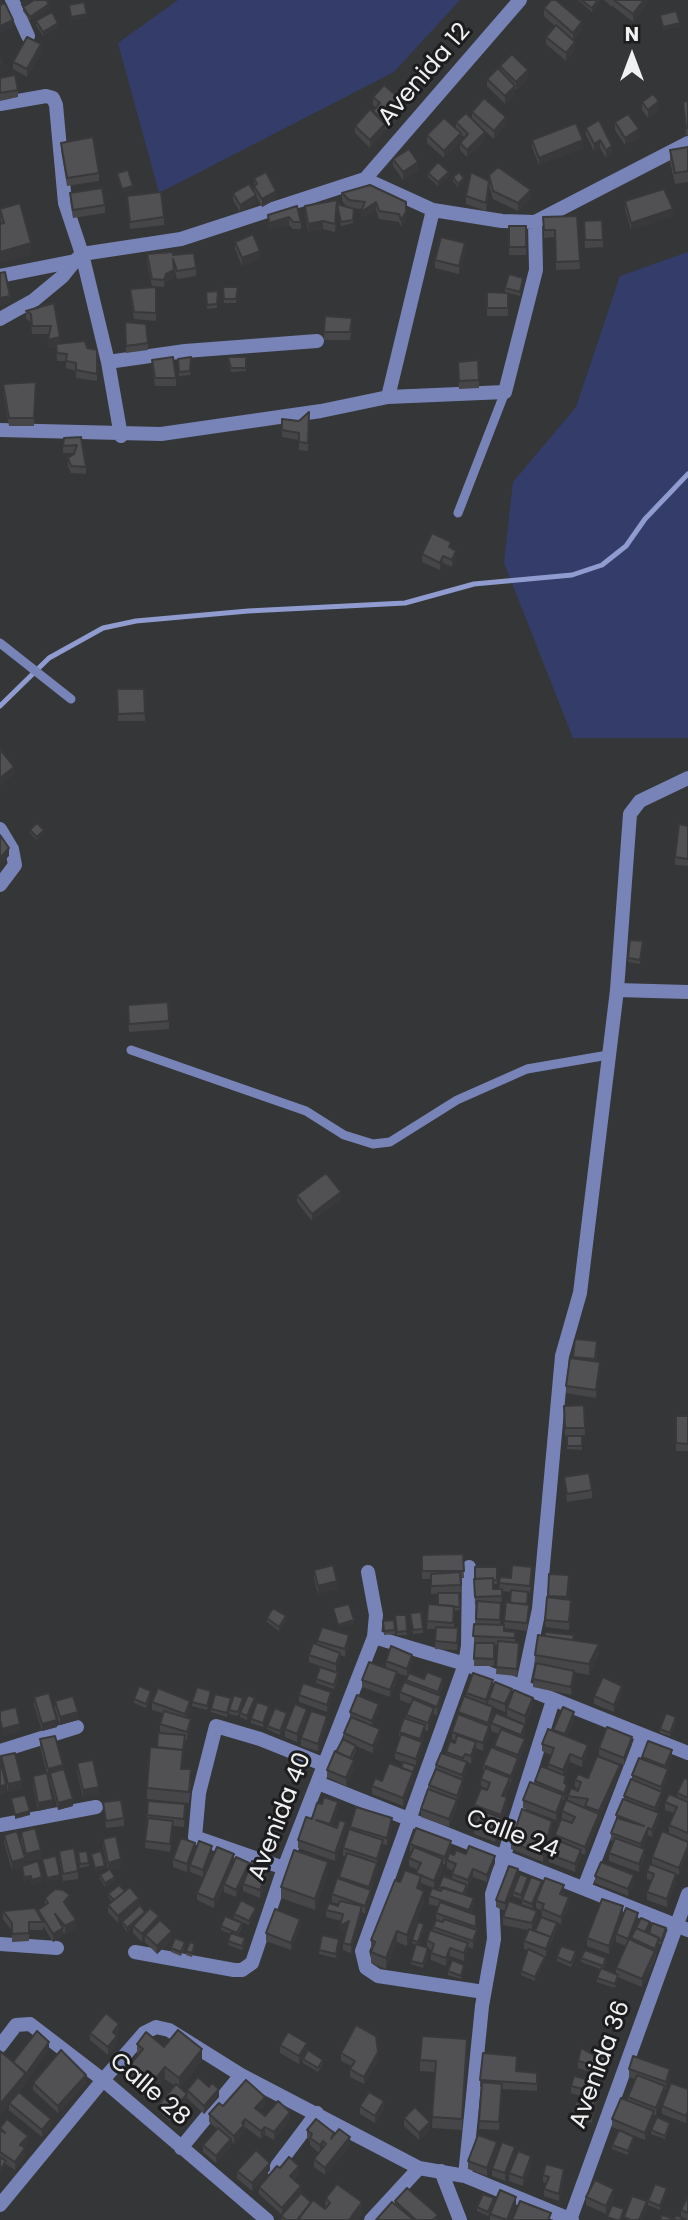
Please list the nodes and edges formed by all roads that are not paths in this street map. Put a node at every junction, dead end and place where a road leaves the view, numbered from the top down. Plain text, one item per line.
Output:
1 (12, 0) edge
2 (520, 0) edge
3 (29, 36) edge
4 (0, 104) edge
5 (688, 143) edge
6 (365, 179) junction
7 (433, 210) junction
8 (535, 222) junction
9 (78, 258) junction
10 (0, 276) edge
11 (0, 319) edge
12 (317, 341) dead end
13 (108, 362) junction
14 (505, 392) junction
15 (388, 397) junction
16 (0, 430) edge
17 (121, 436) junction
18 (458, 513) dead end
19 (0, 643) edge
20 (71, 699) dead end
21 (688, 778) edge
22 (0, 829) edge
23 (0, 885) edge
24 (617, 990) junction
25 (688, 992) edge
26 (131, 1050) dead end
27 (608, 1055) junction
28 (469, 1567) dead end
29 (368, 1572) dead end
30 (374, 1637) junction
31 (465, 1664) junction
32 (522, 1689) junction
33 (553, 1700) junction
34 (77, 1727) dead end
35 (643, 1735) junction
36 (0, 1751) edge
37 (688, 1753) edge
38 (325, 1765) junction
39 (318, 1783) junction
40 (96, 1807) dead end
41 (410, 1820) junction
42 (0, 1825) edge
43 (503, 1857) junction
44 (284, 1868) junction
45 (584, 1888) junction
46 (688, 1894) edge
47 (682, 1928) edge
48 (0, 1944) edge
49 (57, 1948) dead end
50 (135, 1952) dead end
51 (484, 1992) junction
52 (0, 2046) edge
53 (241, 2075) junction
54 (103, 2080) junction
55 (311, 2110) junction
56 (181, 2148) junction
57 (419, 2168) junction
58 (274, 2170) edge
59 (441, 2171) junction
60 (465, 2176) junction
61 (0, 2205) edge
62 (267, 2220) edge
63 (371, 2220) edge
64 (460, 2220) edge
65 (571, 2220) edge

1 - 3 street
2 - 6 street, Avenida 12
4 - 9 street
5 - 8 street
6 - 7 street
6 - 9 street
7 - 8 street
7 - 15 street
8 - 14 street
9 - 10 street
9 - 11 street
9 - 13 street
12 - 13 street
13 - 17 street
14 - 15 street
14 - 18 lane
15 - 17 street
16 - 17 street
19 - 20 lane
21 - 24 street
22 - 23 street
24 - 25 street
24 - 27 street
26 - 27 lane
27 - 32 street
28 - 31 street
29 - 30 street, Avenida 40
30 - 31 street
30 - 38 street, Avenida 40
31 - 32 street
31 - 41 street
32 - 33 street
33 - 35 street
33 - 43 street
34 - 36 street
35 - 37 street
35 - 45 street
38 - 39 street, Avenida 40
38 - 44 street
39 - 41 street, Calle 24
39 - 44 street, Avenida 40
40 - 42 street
41 - 43 street, Calle 24
41 - 51 street
43 - 45 street, Calle 24
43 - 51 street
44 - 50 street, Avenida 40
45 - 47 street, Calle 24
46 - 47 street, Avenida 36
47 - 65 street, Avenida 36
48 - 49 street
51 - 60 street
52 - 54 street, Calle 28
53 - 54 street
53 - 55 street
53 - 56 street
54 - 56 street, Calle 28
54 - 61 street
55 - 57 street
55 - 58 street
56 - 62 street, Calle 28
57 - 59 street
57 - 63 street
59 - 60 street
59 - 64 street
60 - 65 street

